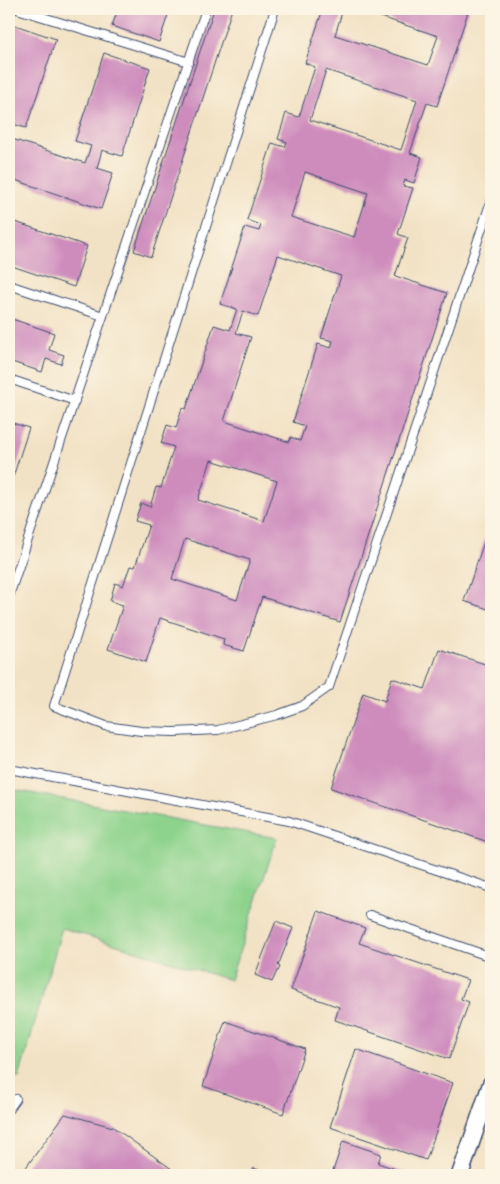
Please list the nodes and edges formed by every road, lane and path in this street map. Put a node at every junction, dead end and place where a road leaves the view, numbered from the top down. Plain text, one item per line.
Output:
1 (17, 9) edge
2 (206, 9) edge
3 (274, 9) edge
4 (189, 62) junction
5 (491, 201) edge
6 (9, 285) edge
7 (103, 316) junction
8 (9, 379) edge
9 (75, 401) junction
10 (9, 596) edge
11 (9, 769) edge
12 (491, 888) edge
13 (370, 915) dead end
14 (491, 957) edge
15 (491, 1084) edge
16 (16, 1099) dead end
17 (9, 1108) edge
18 (460, 1175) edge

1 - 4 lane
2 - 4 lane
3 - 5 lane
4 - 7 lane
6 - 7 lane
7 - 9 lane
8 - 9 lane
9 - 10 lane
11 - 12 lane
13 - 14 lane
15 - 18 street
16 - 17 lane

